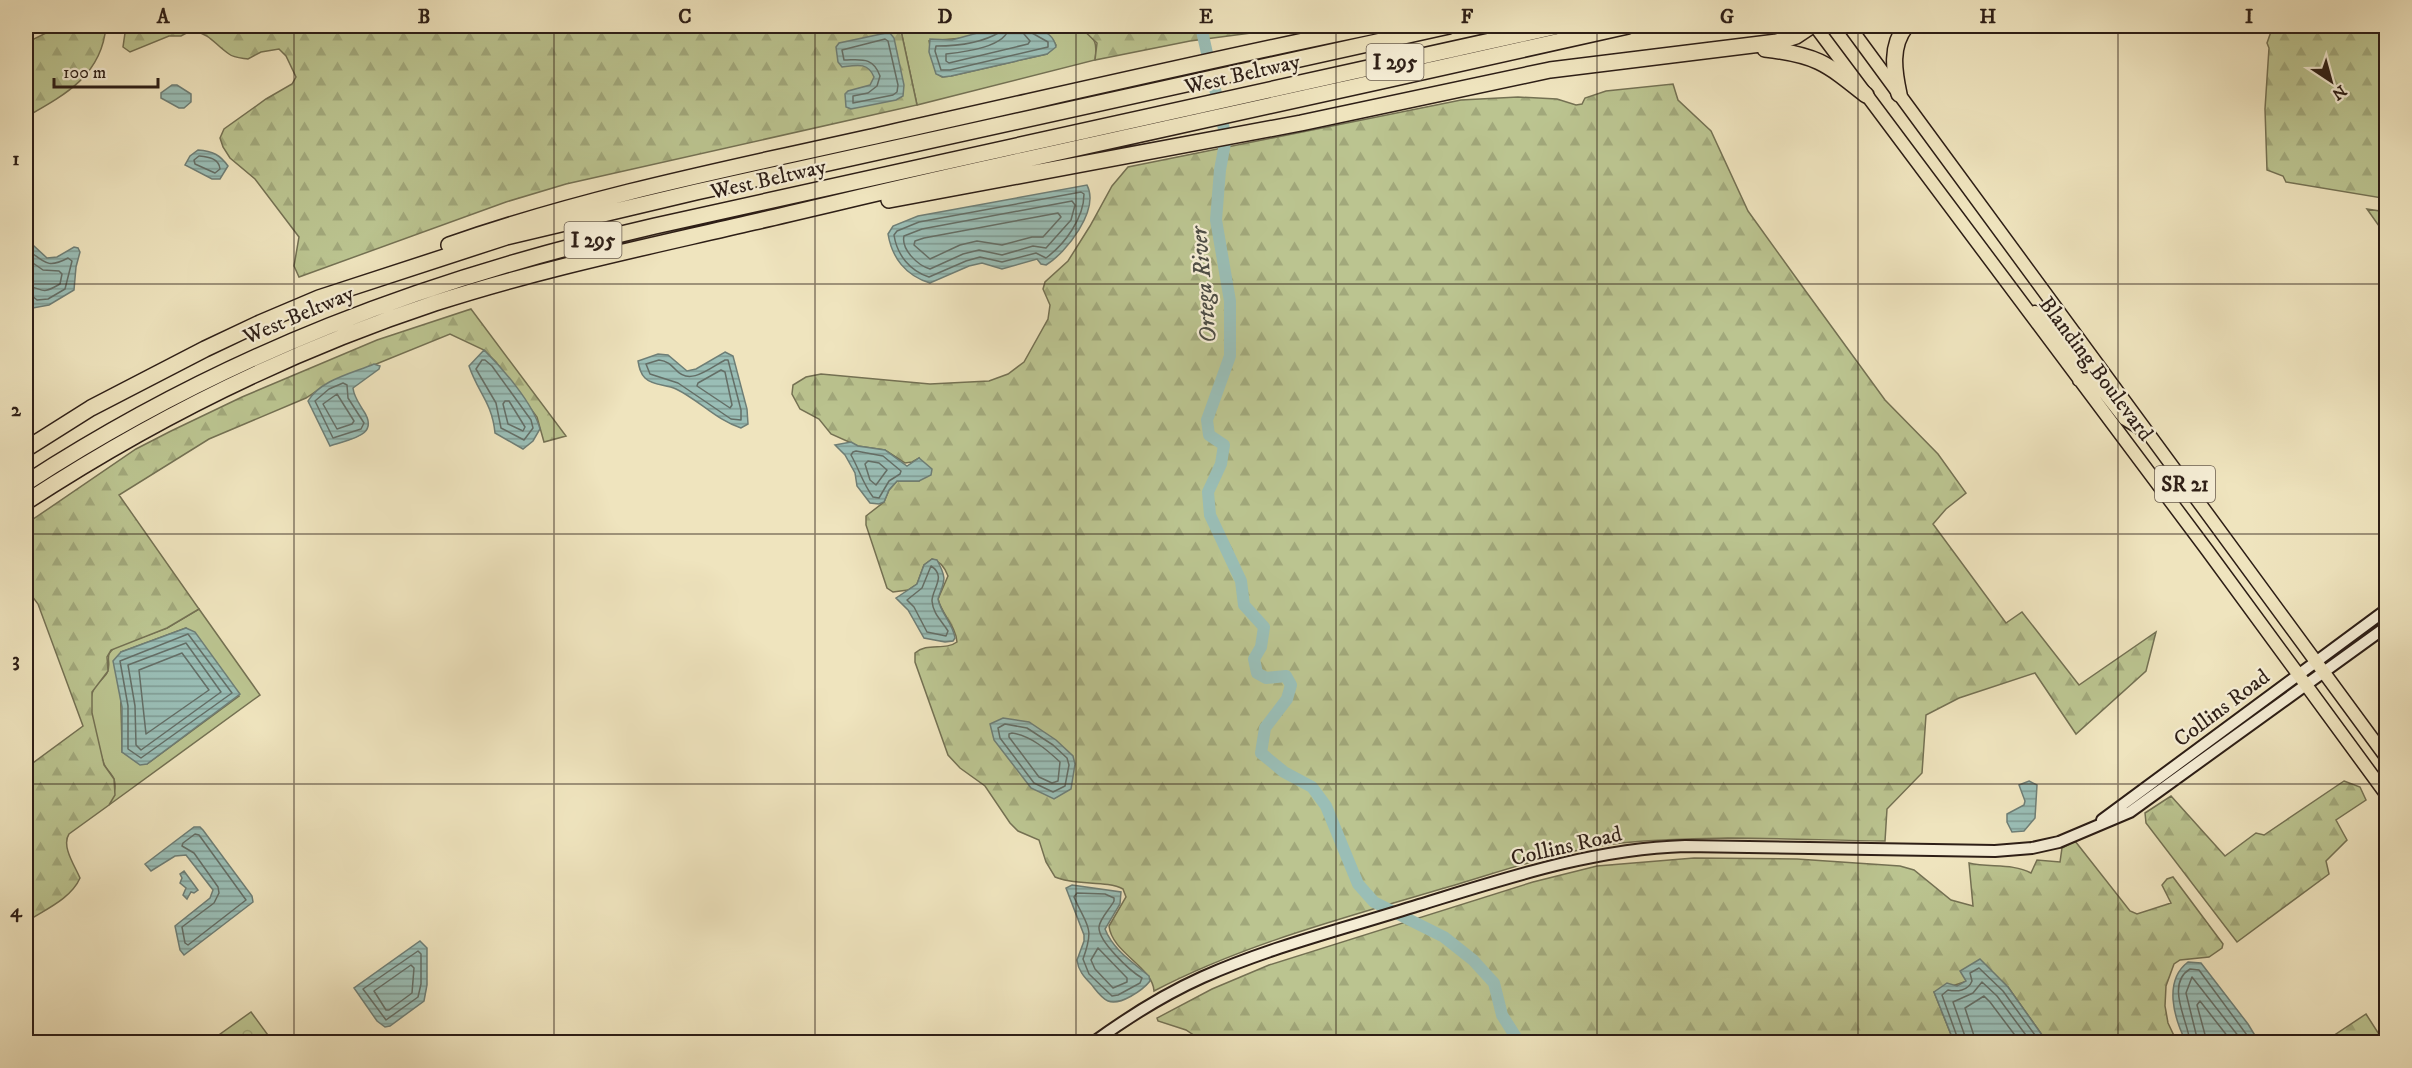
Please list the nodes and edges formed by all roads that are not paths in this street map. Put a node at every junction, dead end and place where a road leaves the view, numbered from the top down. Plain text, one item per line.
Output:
1 (1328, 26) edge
2 (1375, 26) edge
3 (1449, 26) edge
4 (1558, 26) edge
5 (1628, 26) edge
6 (1813, 26) edge
7 (1849, 26) edge
8 (1906, 26) edge
9 (1750, 47) junction
10 (1225, 56) junction
11 (1899, 94) junction
12 (1866, 95) junction
13 (756, 222) junction
14 (319, 298) junction
15 (2023, 302) junction
16 (2099, 367) junction
17 (2079, 380) junction
18 (2147, 432) junction
19 (26, 449) edge
20 (26, 483) edge
21 (26, 502) edge
22 (2386, 610) edge
23 (2386, 627) edge
24 (2320, 666) junction
25 (2301, 680) junction
26 (2386, 757) edge
27 (2386, 794) edge
28 (1094, 1042) edge

1 - 10 highway
2 - 10 highway
3 - 14 highway, West Beltway / I 295
4 - 20 highway, West Beltway / I 295
5 - 13 highway
6 - 9 highway
6 - 12 main road, Blanding Boulevard / SR 21
7 - 11 main road, Blanding Boulevard / SR 21
8 - 11 highway
9 - 12 highway
9 - 13 highway
10 - 14 highway
11 - 16 main road, Blanding Boulevard / SR 21
12 - 15 main road, Blanding Boulevard / SR 21
13 - 21 highway
14 - 19 highway, West Beltway / I 295
15 - 16 main road
15 - 17 main road, Blanding Boulevard / SR 21
16 - 18 main road, Blanding Boulevard / SR 21
17 - 18 main road
17 - 25 main road, Blanding Boulevard / SR 21
18 - 24 main road, Blanding Boulevard / SR 21
22 - 24 street, Collins Road
23 - 24 street, Collins Road
24 - 25 street, Collins Road
24 - 26 main road, Blanding Boulevard / SR 21
25 - 27 main road, Blanding Boulevard / SR 21
25 - 28 street, Collins Road

